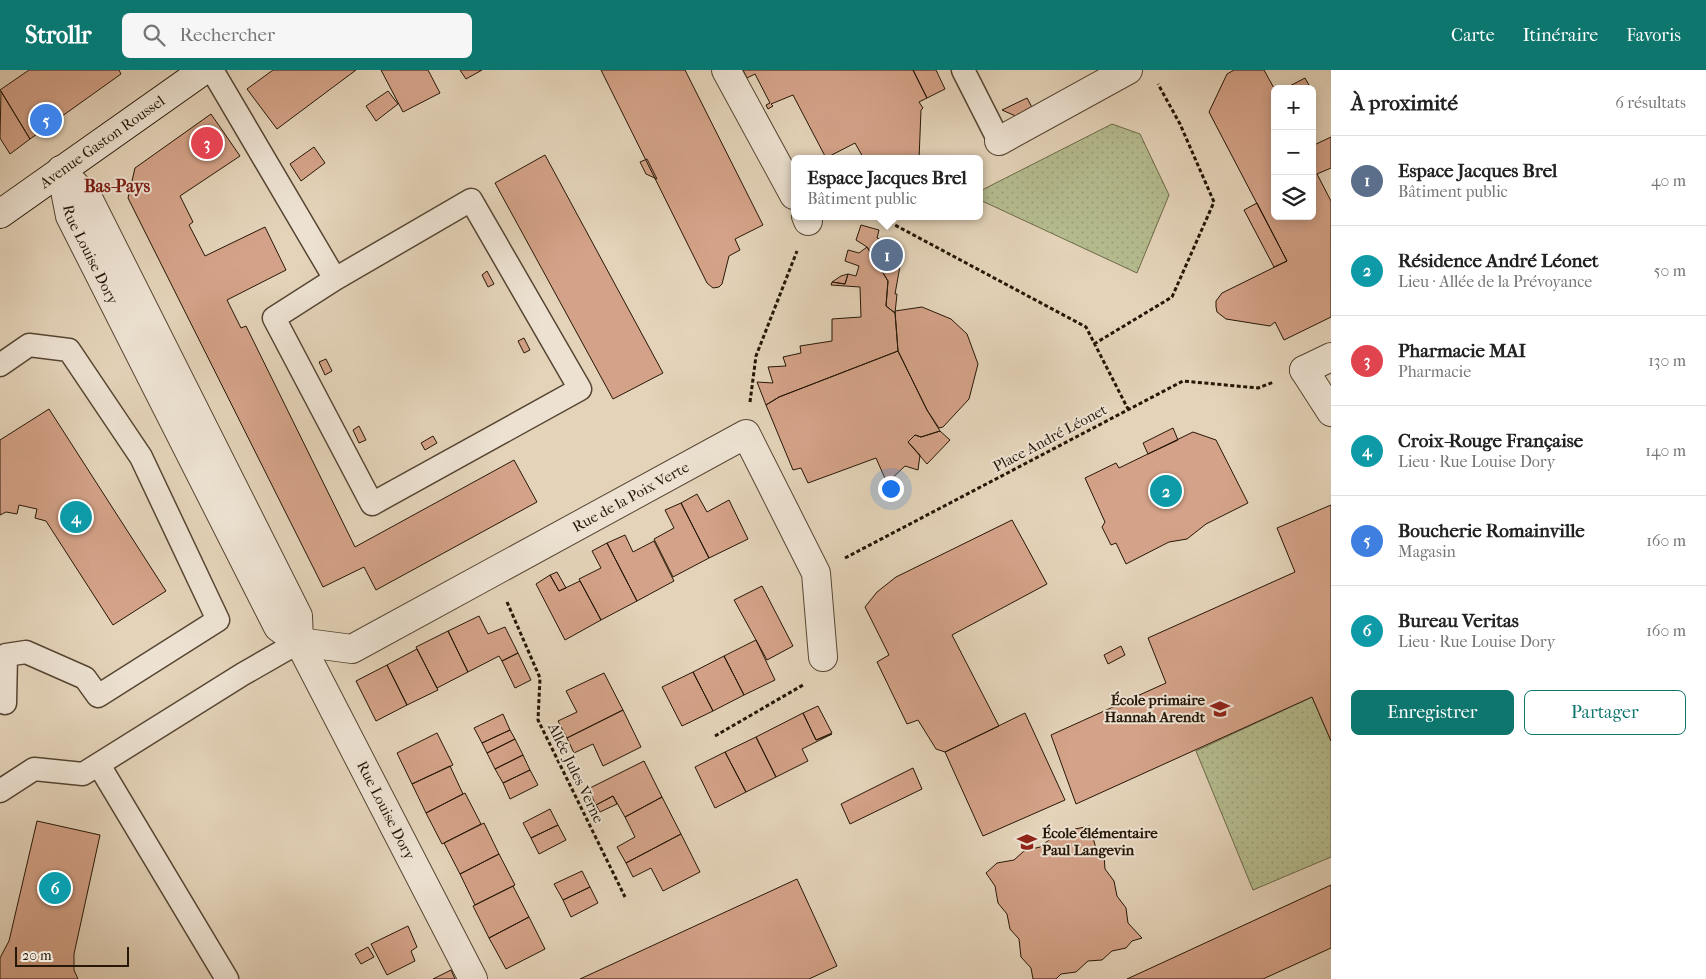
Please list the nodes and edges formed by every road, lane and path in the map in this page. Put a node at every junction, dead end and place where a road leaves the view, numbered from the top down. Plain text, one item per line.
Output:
1 (204, 70) edge
2 (212, 70) edge
3 (726, 70) edge
4 (963, 70) edge
5 (1128, 70) edge
6 (1155, 78) dead end
7 (999, 141) joint
8 (61, 170) junction
9 (791, 190) edge
10 (0, 214) edge
11 (807, 220) edge
12 (885, 220) edge
13 (335, 279) junction
14 (1094, 344) junction
15 (1331, 357) edge
16 (0, 365) edge
17 (1304, 370) junction
18 (1128, 410) junction
19 (1331, 412) edge
20 (746, 434) junction
21 (494, 571) junction
22 (816, 573) junction
23 (299, 642) junction
24 (823, 657) joint
25 (5, 703) dead end
26 (715, 736) dead end
27 (99, 765) junction
28 (0, 791) edge
29 (625, 897) dead end
30 (227, 979) edge
31 (473, 979) edge

1 - 8 street, Avenue Gaston Roussel
2 - 13 lane
3 - 9 street
4 - 7 lane
5 - 7 street
6 - 14 path
8 - 10 street, Avenue Gaston Roussel
8 - 23 street, Rue Louise Dory
11 - 20 path
12 - 14 path
13 - 13 lane
14 - 18 path
15 - 17 street
16 - 25 lane
17 - 18 path, Place André Léonet
17 - 19 street
18 - 22 path, Place André Léonet
20 - 21 street, Rue de la Poix Verte
20 - 22 street
21 - 23 street, Rue de la Poix Verte
21 - 29 path, Allée Jules Verne
22 - 24 street
23 - 27 lane
23 - 31 street, Rue Louise Dory
24 - 26 path
27 - 28 lane
27 - 30 lane

